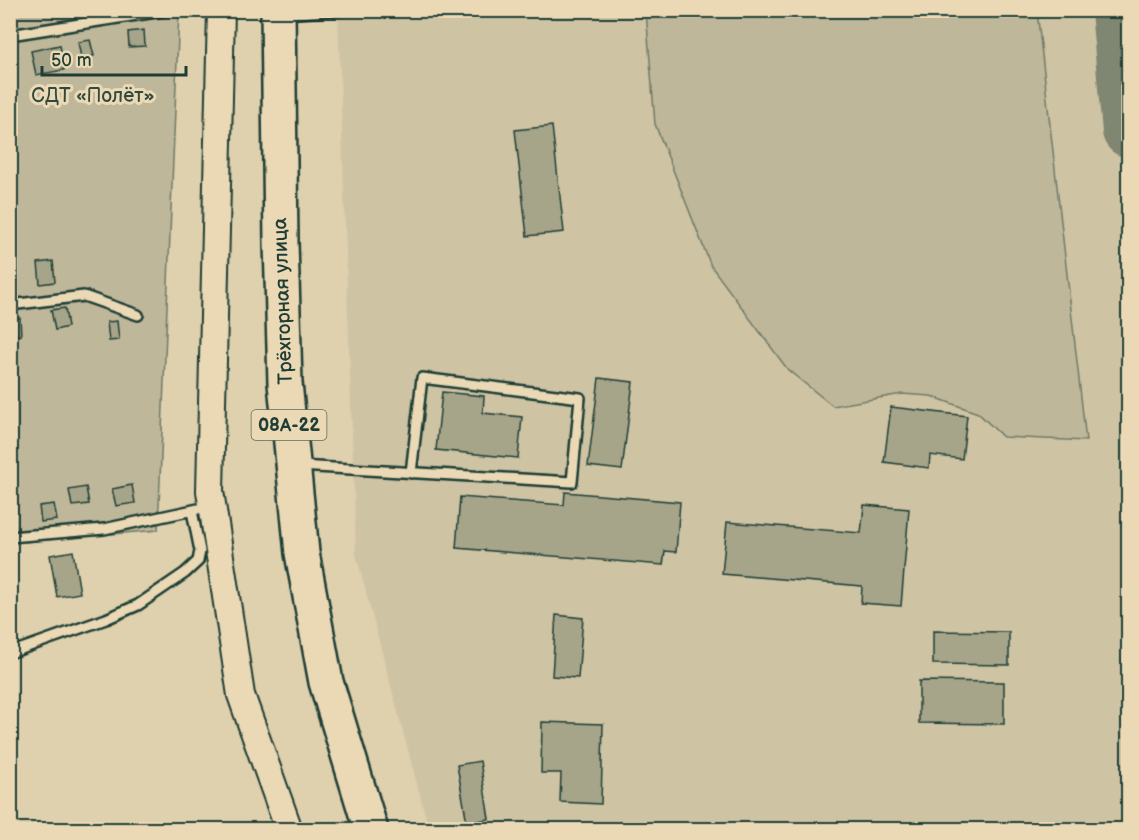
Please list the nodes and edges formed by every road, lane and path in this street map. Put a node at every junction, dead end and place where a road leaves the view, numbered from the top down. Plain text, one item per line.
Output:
1 (169, 10) edge
2 (221, 10) edge
3 (341, 10) edge
4 (278, 13) edge
5 (10, 35) edge
6 (10, 305) edge
7 (138, 315) dead end
8 (293, 466) junction
9 (411, 473) junction
10 (202, 508) junction
11 (10, 537) edge
12 (10, 653) edge
13 (289, 830) edge
14 (371, 830) edge

1 - 5 lane
2 - 10 street
3 - 4 lane, Трёхгорная улица
4 - 8 highway, Трёхгорная улица / 08А-22
6 - 7 lane
8 - 9 lane
8 - 14 highway, Трёхгорная улица / 08А-22
9 - 9 lane
10 - 11 lane
10 - 12 lane
10 - 13 street

